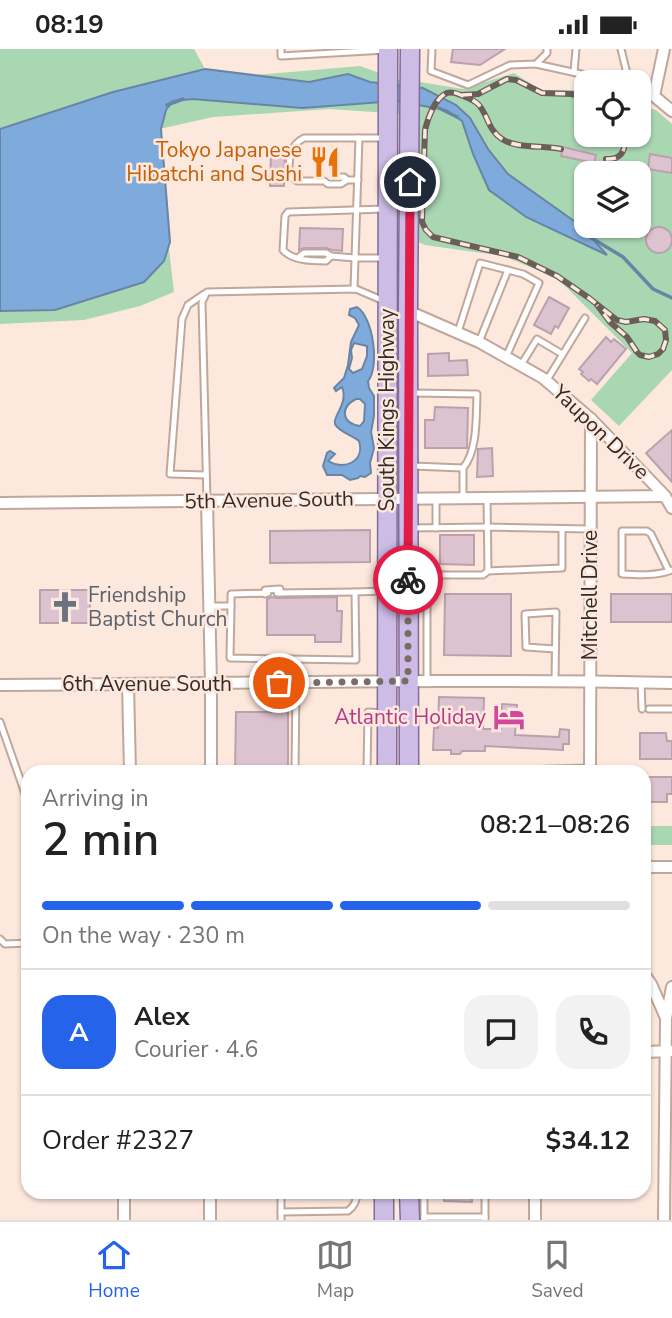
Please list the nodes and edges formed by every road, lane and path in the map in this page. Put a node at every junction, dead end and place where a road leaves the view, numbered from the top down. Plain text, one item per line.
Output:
1 (281, 49) edge
2 (410, 49) edge
3 (432, 49) edge
4 (576, 49) edge
5 (621, 49) edge
6 (664, 49) edge
7 (355, 50) edge
8 (547, 51) edge
9 (388, 53) edge
10 (536, 64) junction
11 (574, 70) edge
12 (626, 70) edge
13 (574, 72) edge
14 (672, 111) edge
15 (388, 131) junction
16 (359, 138) junction
17 (330, 178) junction
18 (347, 180) junction
19 (358, 180) junction
20 (388, 209) junction
21 (357, 210) junction
22 (355, 258) junction
23 (388, 258) junction
24 (508, 270) junction
25 (354, 289) junction
26 (207, 292) junction
27 (388, 302) junction
28 (408, 311) junction
29 (585, 318) dead end
30 (457, 332) junction
31 (479, 342) junction
32 (562, 354) junction
33 (506, 357) junction
34 (521, 365) junction
35 (547, 380) junction
36 (408, 393) junction
37 (591, 419) junction
38 (408, 466) junction
39 (463, 468) junction
40 (206, 475) junction
41 (665, 495) junction
42 (590, 496) junction
43 (436, 498) junction
44 (463, 498) junction
45 (487, 498) junction
46 (387, 499) junction
47 (408, 499) junction
48 (206, 501) junction
49 (0, 503) edge
50 (672, 508) edge
51 (488, 527) junction
52 (408, 528) junction
53 (436, 528) junction
54 (562, 529) junction
55 (590, 529) junction
56 (488, 571) junction
57 (671, 571) edge
58 (408, 575) junction
59 (387, 591) junction
60 (355, 592) junction
61 (428, 601) dead end
62 (209, 606) junction
63 (231, 606) junction
64 (408, 618) junction
65 (428, 619) junction
66 (555, 649) junction
67 (408, 653) junction
68 (428, 655) junction
69 (262, 659) junction
70 (408, 681) junction
71 (427, 681) junction
72 (555, 681) junction
73 (591, 681) junction
74 (387, 682) junction
75 (641, 682) junction
76 (262, 683) junction
77 (296, 683) junction
78 (672, 683) edge
79 (211, 684) junction
80 (0, 685) edge
81 (128, 685) junction
82 (642, 709) dead end
83 (649, 709) dead end
84 (672, 709) edge
85 (387, 713) junction
86 (0, 722) edge
87 (130, 765) edge
88 (211, 765) edge
89 (295, 765) edge
90 (367, 765) edge
91 (387, 765) edge
92 (409, 765) edge
93 (590, 765) edge
94 (21, 782) edge
95 (651, 867) edge
96 (672, 867) edge
97 (0, 939) edge
98 (21, 943) edge
99 (651, 984) edge
100 (672, 987) edge
101 (666, 1018) junction
102 (669, 1051) edge
103 (651, 1052) edge
104 (669, 1092) edge
105 (668, 1124) edge
106 (124, 1199) edge
107 (210, 1199) edge
108 (281, 1199) edge
109 (357, 1199) edge
110 (384, 1199) edge
111 (417, 1199) edge
112 (485, 1199) edge
113 (535, 1199) edge
114 (281, 1212) junction
115 (485, 1218) edge
116 (419, 1219) edge
117 (124, 1220) edge
118 (210, 1220) edge
119 (281, 1220) edge
120 (384, 1220) edge
121 (535, 1220) edge
122 (664, 1220) edge

1 - 7 lane
2 - 28 main road, South Kings Highway
3 - 10 lane
4 - 11 lane
5 - 12 lane
6 - 14 street
7 - 9 lane
8 - 10 lane
9 - 15 main road, South Kings Highway
10 - 13 lane
15 - 16 lane
15 - 20 main road, South Kings Highway
16 - 17 lane
16 - 19 lane
17 - 18 lane
17 - 18 lane
18 - 19 lane
19 - 21 lane
20 - 21 lane
20 - 23 main road, South Kings Highway
21 - 22 lane
21 - 22 lane
22 - 23 lane
22 - 25 lane
23 - 27 main road, South Kings Highway
24 - 30 lane
24 - 31 lane
24 - 33 lane
25 - 26 lane
25 - 27 lane
26 - 40 lane
26 - 40 lane
27 - 28 lane
27 - 46 main road, South Kings Highway
28 - 30 street, Yaupon Drive
28 - 36 main road, South Kings Highway
29 - 32 lane
30 - 31 street, Yaupon Drive
31 - 33 street, Yaupon Drive
32 - 34 lane
32 - 35 lane
33 - 34 street, Yaupon Drive
34 - 35 street, Yaupon Drive
35 - 37 street, Yaupon Drive
36 - 38 main road, South Kings Highway
36 - 39 lane
37 - 41 street, Yaupon Drive
37 - 42 street, Mitchell Drive
38 - 39 lane
38 - 47 main road, South Kings Highway
39 - 44 lane
40 - 48 lane
41 - 42 street, 5th Avenue South
41 - 50 street, Yaupon Drive
42 - 45 street, 5th Avenue South
42 - 55 street, Mitchell Drive
43 - 44 street, 5th Avenue South
43 - 47 street, 5th Avenue South
43 - 53 lane
44 - 45 street, 5th Avenue South
45 - 51 lane
46 - 47 street, 5th Avenue South
46 - 48 street, 5th Avenue South
46 - 59 main road, South Kings Highway
47 - 52 main road, South Kings Highway
48 - 49 street, 5th Avenue South
48 - 62 street
51 - 53 lane
51 - 54 lane
51 - 56 lane
52 - 53 lane
52 - 58 main road, South Kings Highway
54 - 55 lane
54 - 56 lane
55 - 73 street, Mitchell Drive
56 - 58 lane
57 - 57 lane
58 - 64 main road, South Kings Highway
59 - 60 lane
59 - 74 main road, South Kings Highway
60 - 63 lane
60 - 69 lane
61 - 65 lane
62 - 63 lane
62 - 79 street
63 - 69 lane
64 - 65 lane
64 - 67 main road, South Kings Highway
65 - 68 lane
66 - 66 lane
66 - 72 lane
67 - 68 lane
67 - 70 main road, South Kings Highway
68 - 71 lane
69 - 76 lane
70 - 71 street, 6th Avenue South
70 - 74 street, 6th Avenue South
70 - 92 main road, South Kings Highway
71 - 72 street, 6th Avenue South
72 - 73 street, 6th Avenue South
73 - 75 street, 6th Avenue South
73 - 93 street, Mitchell Drive
74 - 77 street, 6th Avenue South
74 - 85 main road, South Kings Highway
75 - 78 street, 6th Avenue South
75 - 82 lane
76 - 77 street, 6th Avenue South
76 - 79 street, 6th Avenue South
77 - 89 lane
79 - 81 street, 6th Avenue South
79 - 88 street
80 - 81 street, 6th Avenue South
81 - 87 street
83 - 84 lane
85 - 90 lane
85 - 91 main road, South Kings Highway
86 - 94 lane
95 - 96 street
97 - 98 lane
99 - 101 street
100 - 101 street
101 - 102 street
102 - 103 street
102 - 104 street
104 - 105 street
105 - 122 street
106 - 117 street
107 - 118 street
108 - 114 lane
109 - 114 lane
110 - 120 main road
111 - 116 main road
112 - 115 lane
113 - 121 street
114 - 119 lane
115 - 116 lane

